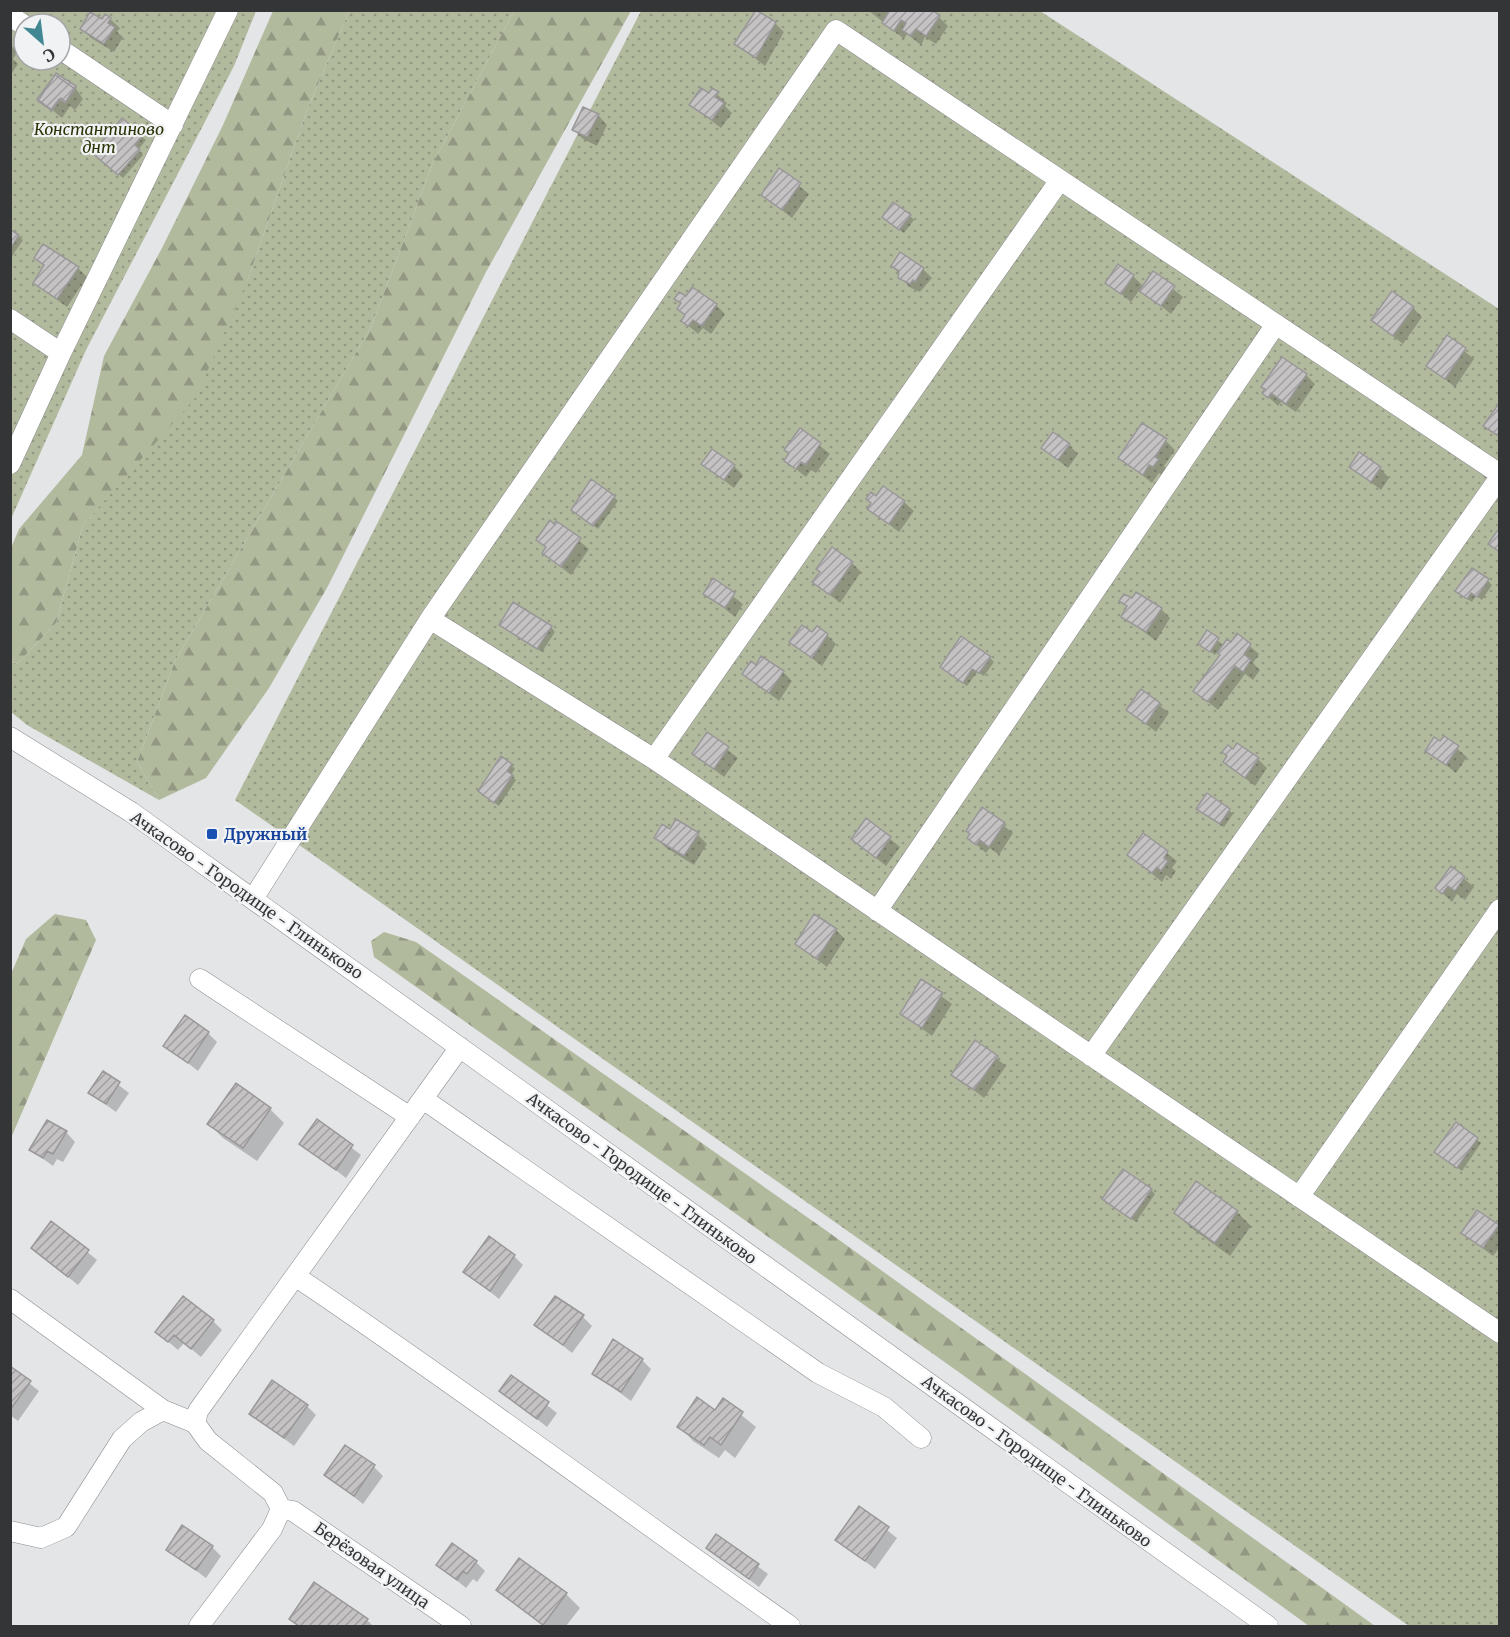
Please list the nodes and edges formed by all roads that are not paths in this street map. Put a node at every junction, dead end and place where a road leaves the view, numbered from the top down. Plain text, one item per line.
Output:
1 (228, 10) edge
2 (72, 57) edge
3 (173, 125) junction
4 (1060, 180) junction
5 (10, 319) edge
6 (1276, 324) junction
7 (61, 353) junction
8 (10, 464) edge
9 (1500, 476) edge
10 (430, 619) junction
11 (10, 737) edge
12 (654, 759) junction
13 (253, 899) junction
14 (1500, 909) edge
15 (877, 911) junction
16 (200, 979) dead end
17 (460, 1047) junction
18 (1091, 1056) junction
19 (423, 1099) junction
20 (410, 1117) junction
21 (1299, 1197) junction
22 (295, 1276) junction
23 (10, 1299) edge
24 (1500, 1333) edge
25 (163, 1410) junction
26 (195, 1423) junction
27 (921, 1438) dead end
28 (281, 1509) junction
29 (10, 1531) edge
30 (199, 1626) edge
31 (461, 1626) edge
32 (790, 1626) edge
33 (1268, 1626) edge

1 - 3 street
2 - 3 street
3 - 7 street
4 - 6 street
4 - 10 street
4 - 12 street
5 - 7 street
6 - 9 street
6 - 15 street
7 - 8 street
9 - 18 street
10 - 12 street
10 - 13 street
11 - 13 street, Ачкасово - Городище - Глиньково
12 - 15 street
13 - 17 street, Ачкасово - Городище - Глиньково
14 - 21 street
15 - 18 street
16 - 20 street
17 - 19 street
17 - 33 street, Ачкасово - Городище - Глиньково
18 - 21 street
19 - 20 street
19 - 27 street
20 - 22 street
21 - 24 street
22 - 26 street
22 - 32 street
23 - 25 street
25 - 26 street
25 - 29 street
26 - 28 street
28 - 30 street
28 - 31 street, Берёзовая улица

